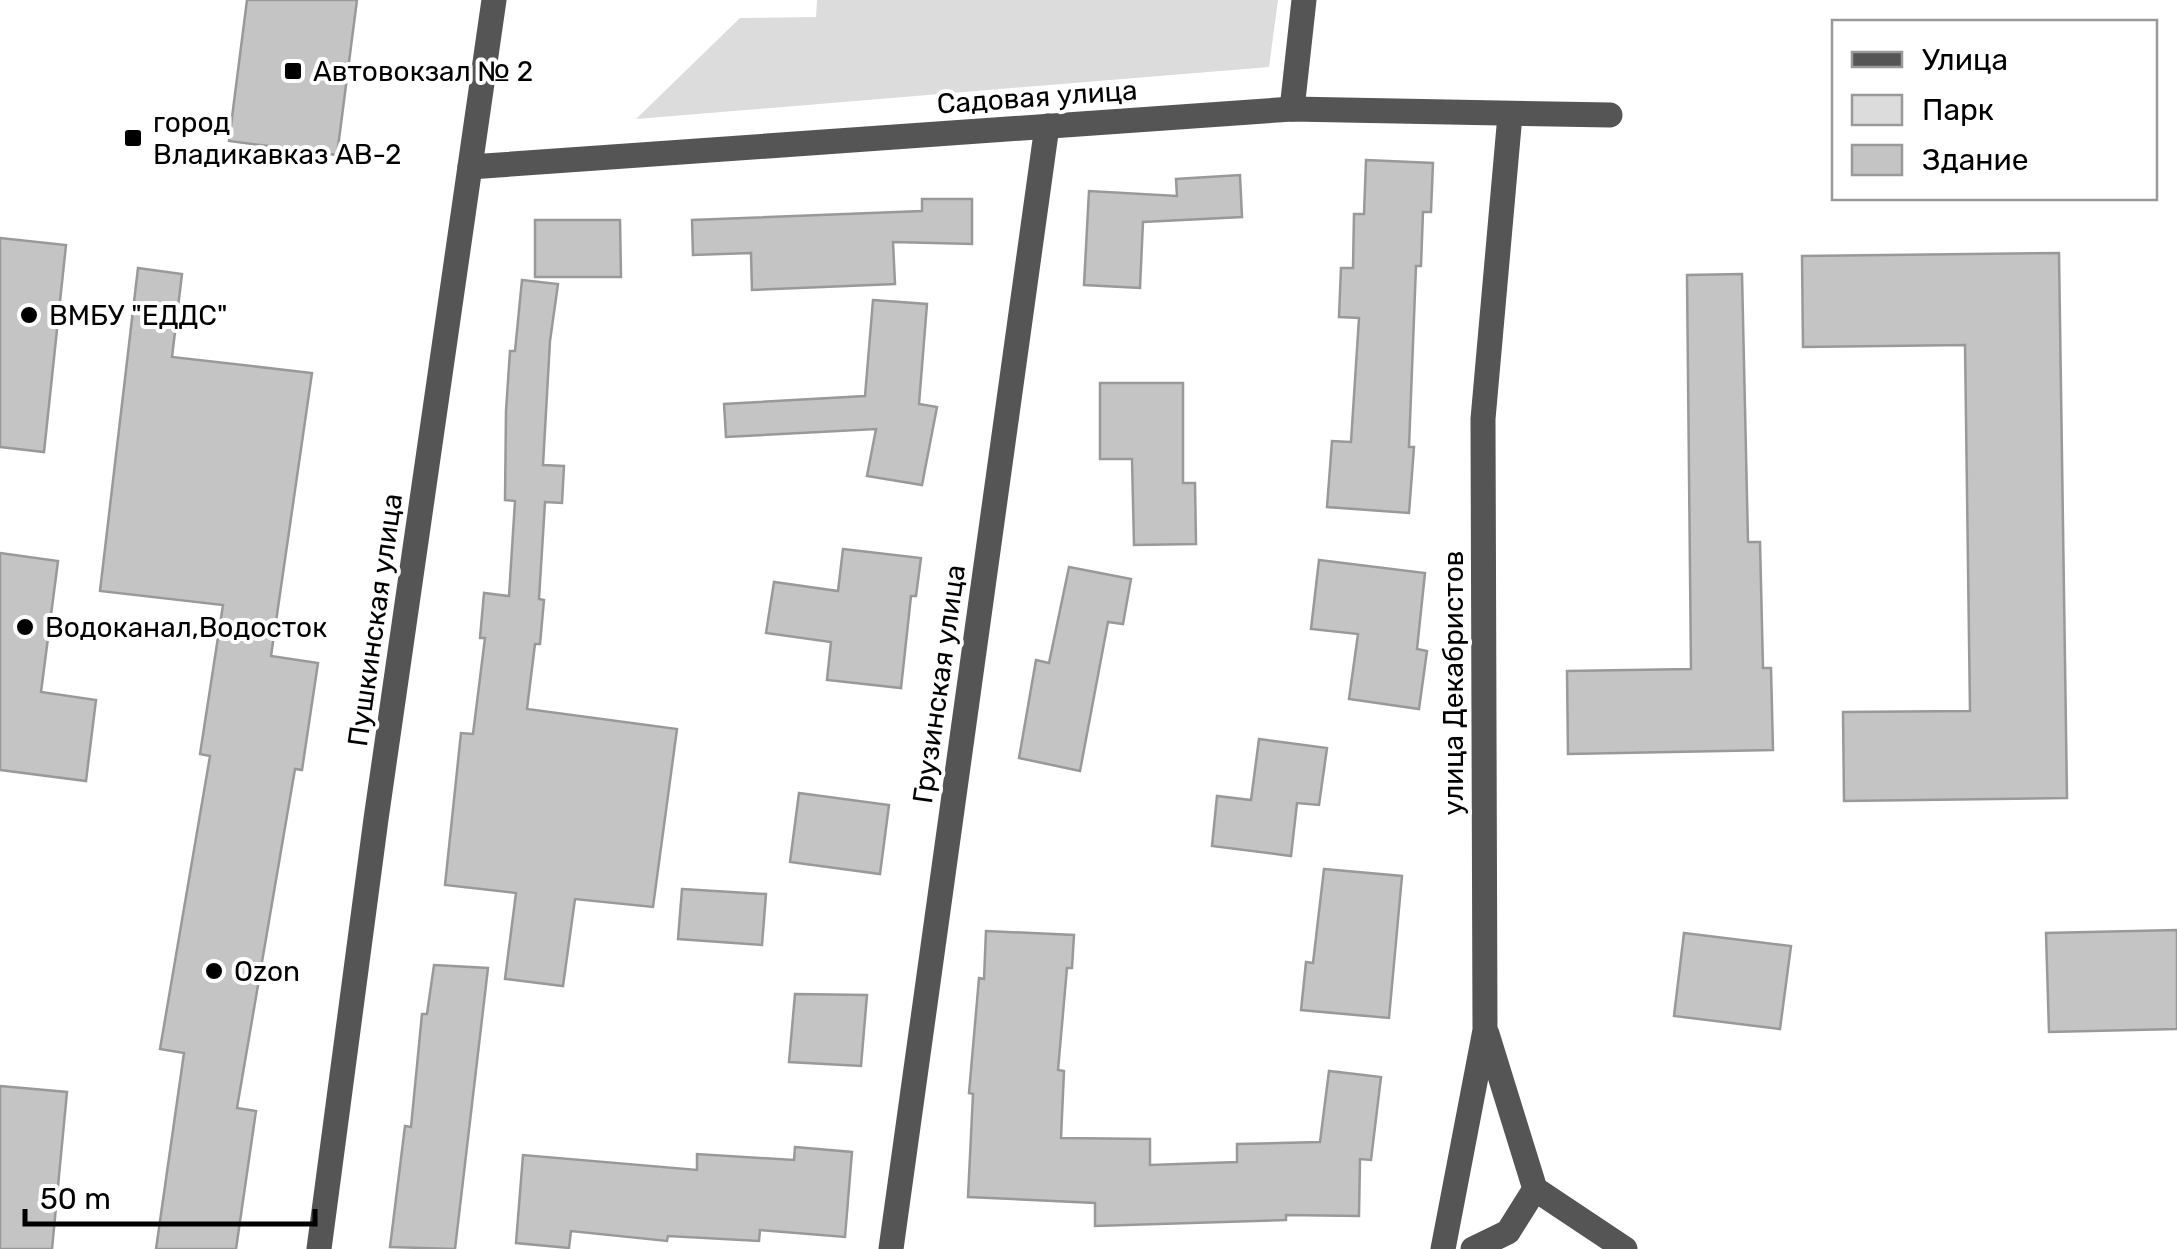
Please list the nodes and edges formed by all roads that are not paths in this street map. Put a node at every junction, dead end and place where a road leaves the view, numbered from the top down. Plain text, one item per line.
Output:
1 (494, 0) edge
2 (1304, 0) edge
3 (1292, 109) junction
4 (1510, 115) junction
5 (1610, 115) dead end
6 (1047, 126) junction
7 (470, 167) junction
8 (1485, 1030) junction
9 (1535, 1190) junction
10 (319, 1249) edge
11 (891, 1249) edge
12 (1444, 1249) edge
13 (1473, 1249) edge
14 (1626, 1249) edge

1 - 7 street, Пушкинская улица
2 - 3 street
3 - 4 street, Садовая улица
3 - 6 street, Садовая улица
4 - 5 street, Садовая улица
4 - 8 street, улица Декабристов
6 - 7 street, Садовая улица
6 - 11 street, Грузинская улица
7 - 10 street, Пушкинская улица
8 - 9 street
8 - 12 street, улица Декабристов
9 - 13 street
9 - 14 street

